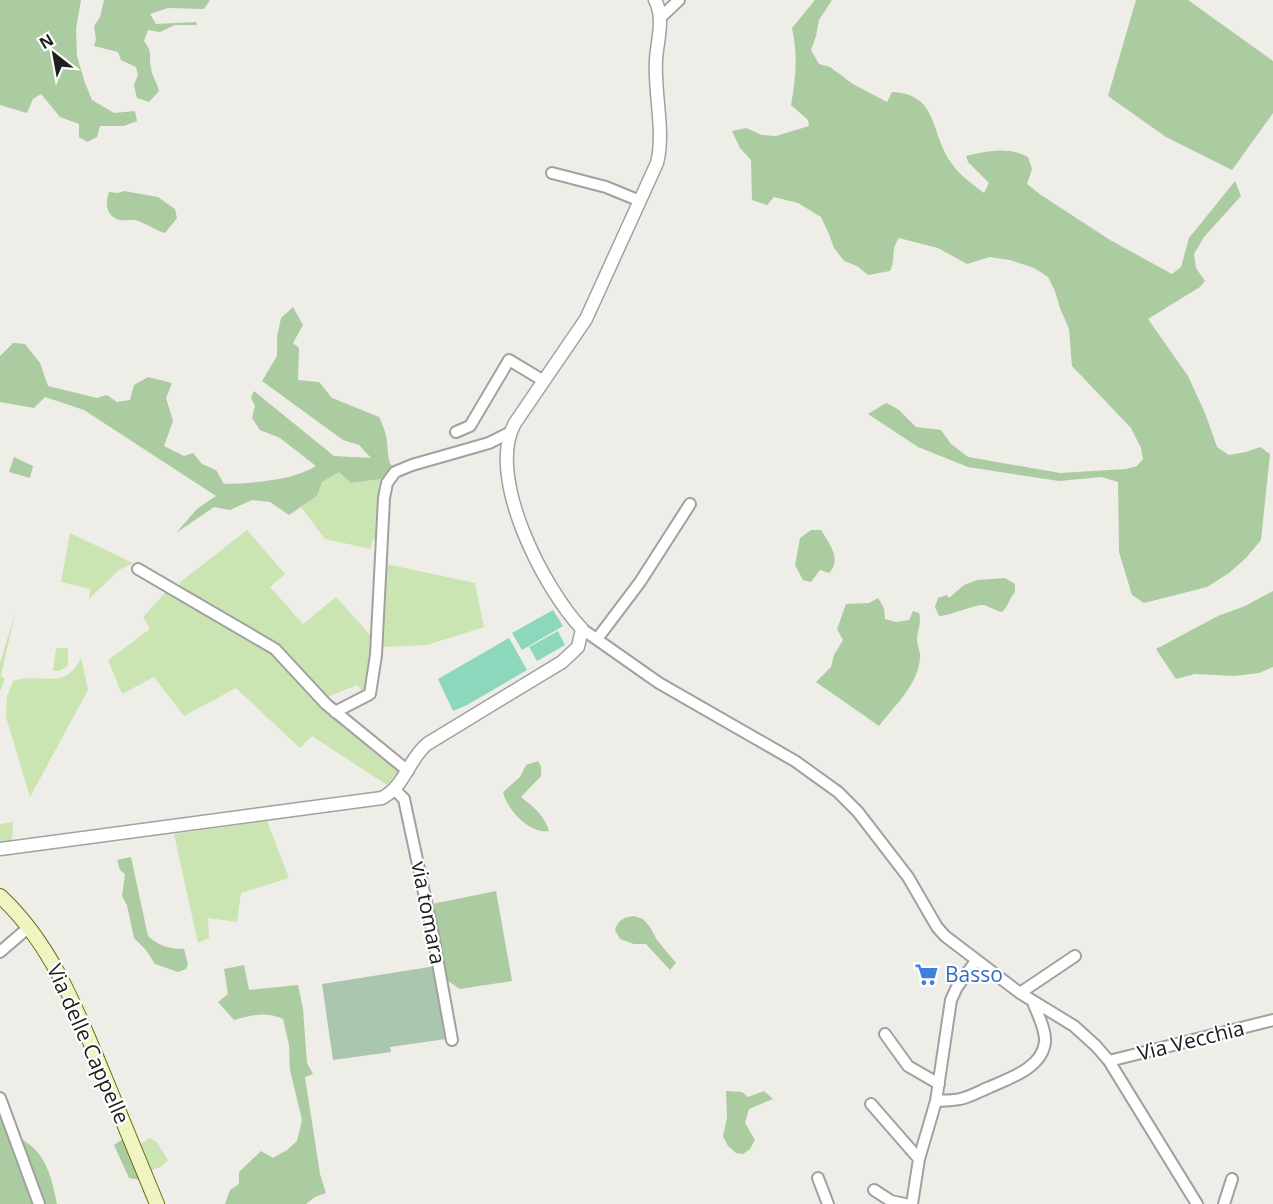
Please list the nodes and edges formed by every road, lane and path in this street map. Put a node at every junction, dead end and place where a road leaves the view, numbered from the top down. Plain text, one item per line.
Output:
1 (655, 0) edge
2 (679, 0) edge
3 (660, 18) junction
4 (552, 172) dead end
5 (640, 201) junction
6 (544, 381) junction
7 (456, 432) dead end
8 (509, 433) junction
9 (690, 504) dead end
10 (138, 569) dead end
11 (582, 628) junction
12 (597, 639) junction
13 (335, 712) junction
14 (408, 771) junction
15 (395, 790) junction
16 (0, 849) edge
17 (0, 896) edge
18 (29, 927) junction
19 (0, 952) edge
20 (1075, 956) dead end
21 (974, 960) junction
22 (1020, 993) junction
23 (1033, 1002) junction
24 (1273, 1020) edge
25 (885, 1034) dead end
26 (452, 1040) dead end
27 (1109, 1061) junction
28 (939, 1084) junction
29 (0, 1098) edge
30 (936, 1101) junction
31 (871, 1104) dead end
32 (919, 1159) junction
33 (818, 1178) dead end
34 (1232, 1179) dead end
35 (874, 1190) dead end
36 (39, 1204) edge
37 (158, 1204) edge
38 (828, 1204) edge
39 (904, 1204) edge
40 (912, 1204) edge
41 (1197, 1204) edge
42 (1224, 1204) edge

1 - 3 street
2 - 3 street
3 - 5 street
4 - 5 street
5 - 6 street
6 - 7 street
6 - 8 street
8 - 11 street
8 - 13 street
9 - 12 street
10 - 13 street
11 - 12 street
11 - 14 street
12 - 21 street
13 - 14 street
14 - 15 street
15 - 16 street
15 - 26 street, via tomara
17 - 18 main road, Via delle Cappelle
18 - 19 street
18 - 37 main road, Via delle Cappelle
20 - 22 street
21 - 22 street
21 - 28 street
22 - 23 street
23 - 27 street
23 - 30 street
24 - 27 street, Via Vecchia
25 - 28 street
27 - 41 street
28 - 30 street
29 - 36 street
30 - 32 street
31 - 32 street
32 - 40 street
33 - 38 street
34 - 42 street
35 - 39 street

